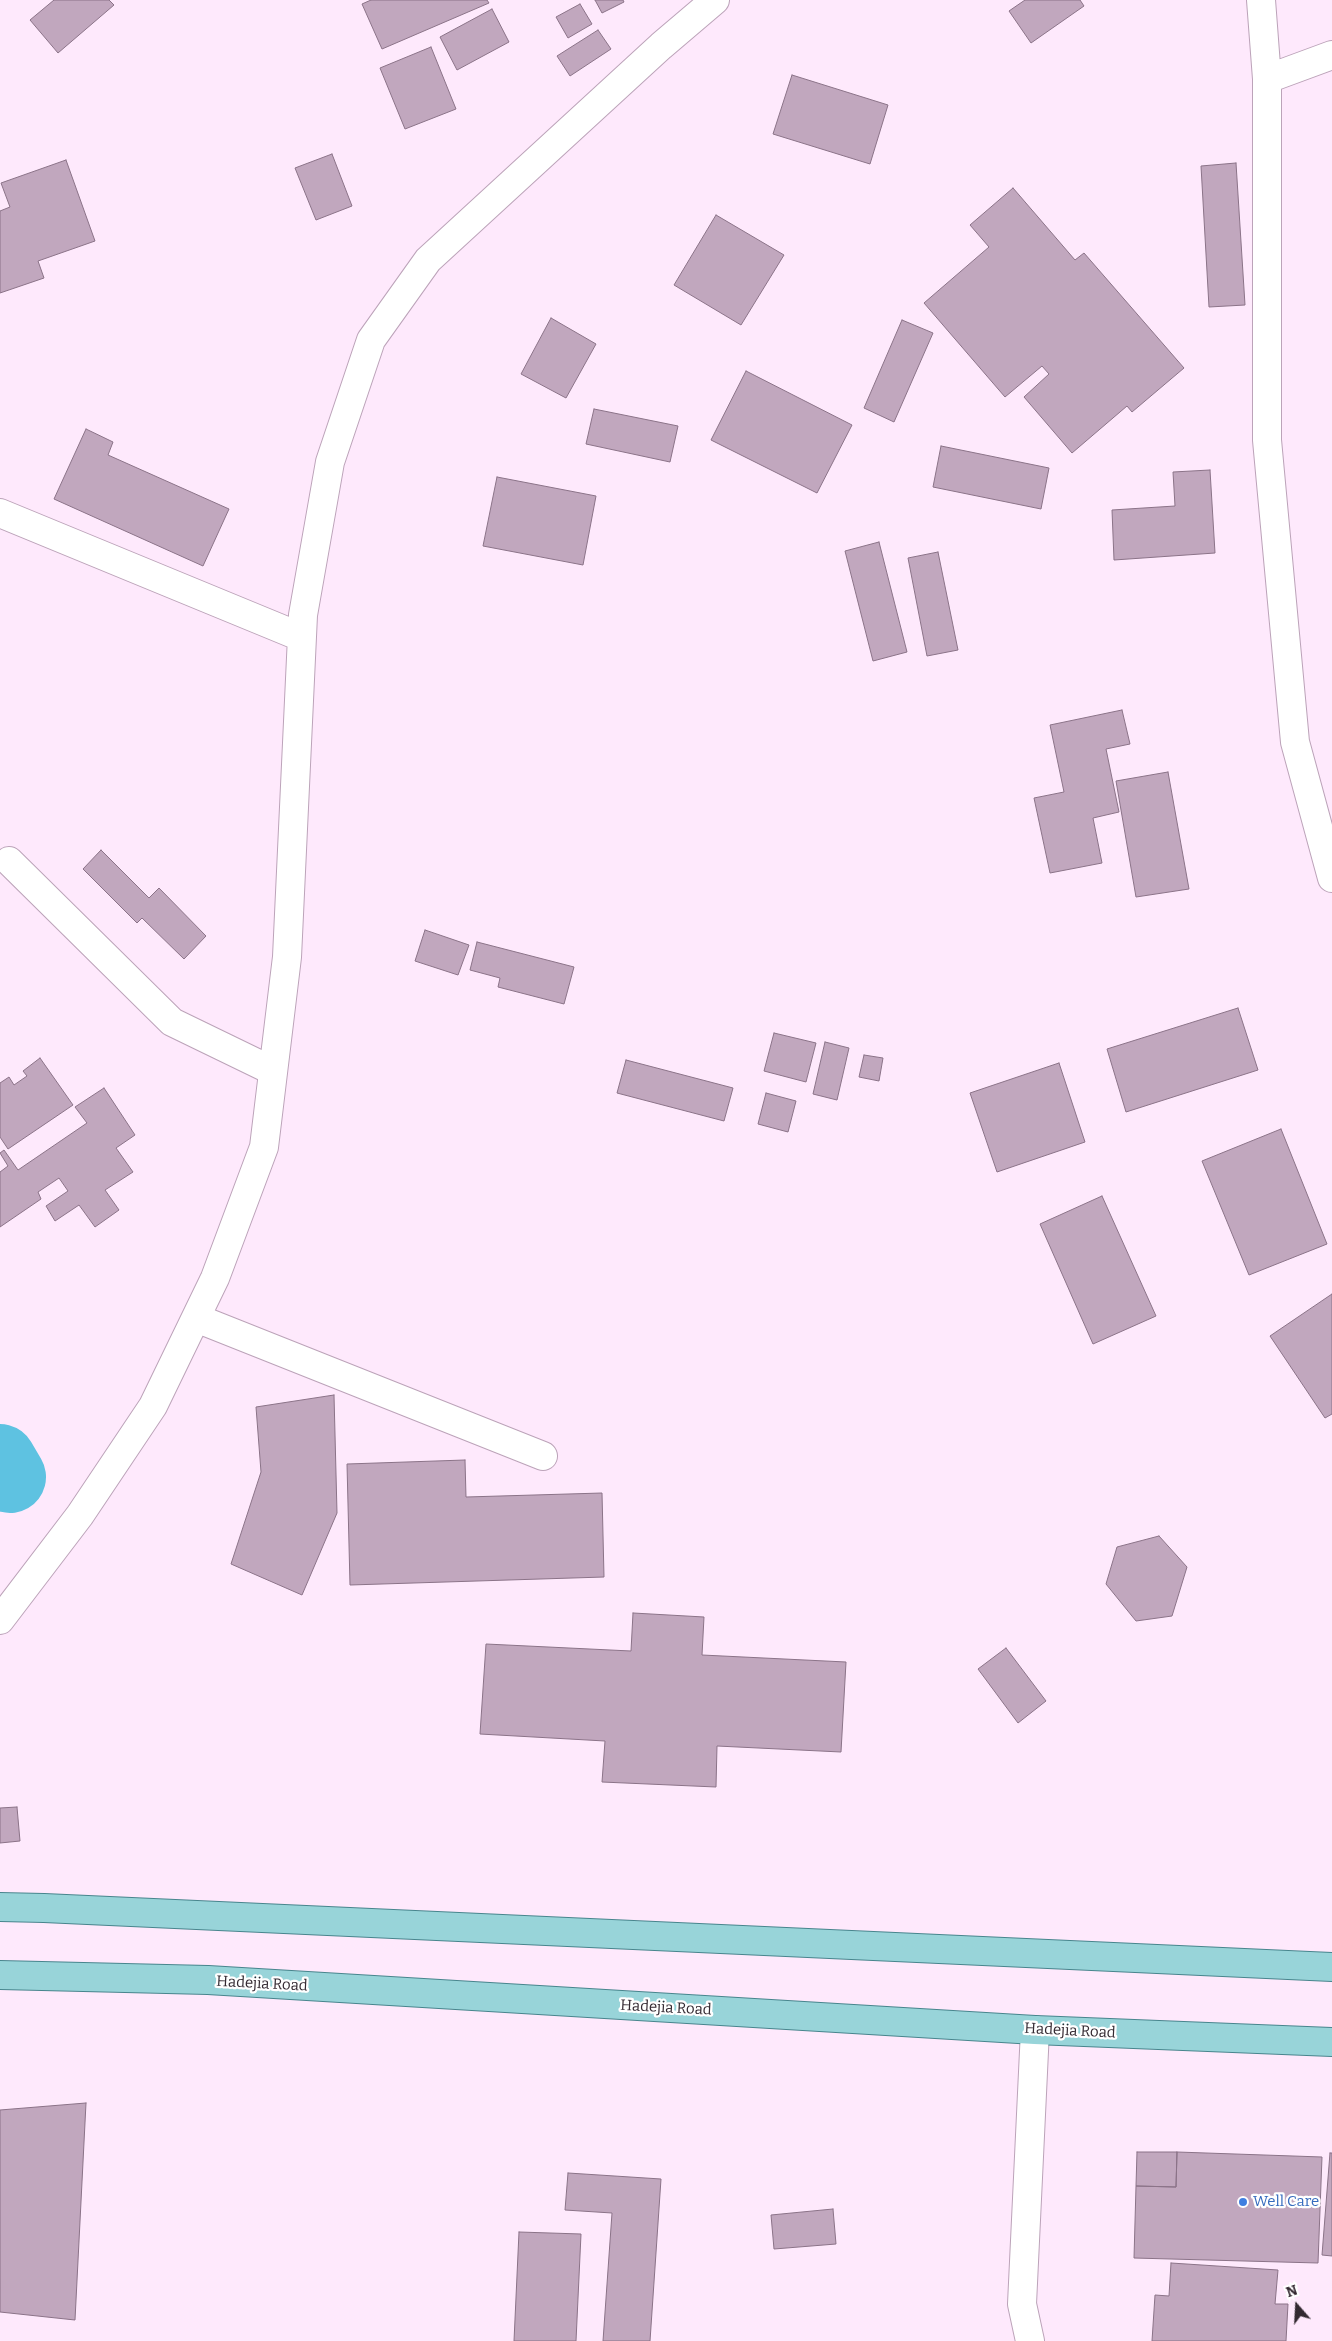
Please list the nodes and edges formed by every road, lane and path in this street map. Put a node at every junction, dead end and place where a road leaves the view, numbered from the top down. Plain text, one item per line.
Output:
1 (716, 0) edge
2 (1261, 0) edge
3 (1332, 55) edge
4 (1267, 79) junction
5 (0, 513) edge
6 (301, 638) junction
7 (9, 861) dead end
8 (1332, 878) edge
9 (273, 1071) junction
10 (196, 1318) junction
11 (543, 1456) dead end
12 (0, 1620) edge
13 (0, 1907) edge
14 (1332, 1967) edge
15 (0, 1975) edge
16 (1034, 2030) junction
17 (1332, 2042) edge
18 (1030, 2341) edge

1 - 6 street
2 - 4 street
3 - 4 street
4 - 8 street
5 - 6 street
6 - 9 street
7 - 9 street
9 - 10 street
10 - 11 street
10 - 12 street
13 - 14 main road
15 - 16 main road, Hadejia Road
16 - 17 main road, Hadejia Road
16 - 18 street

